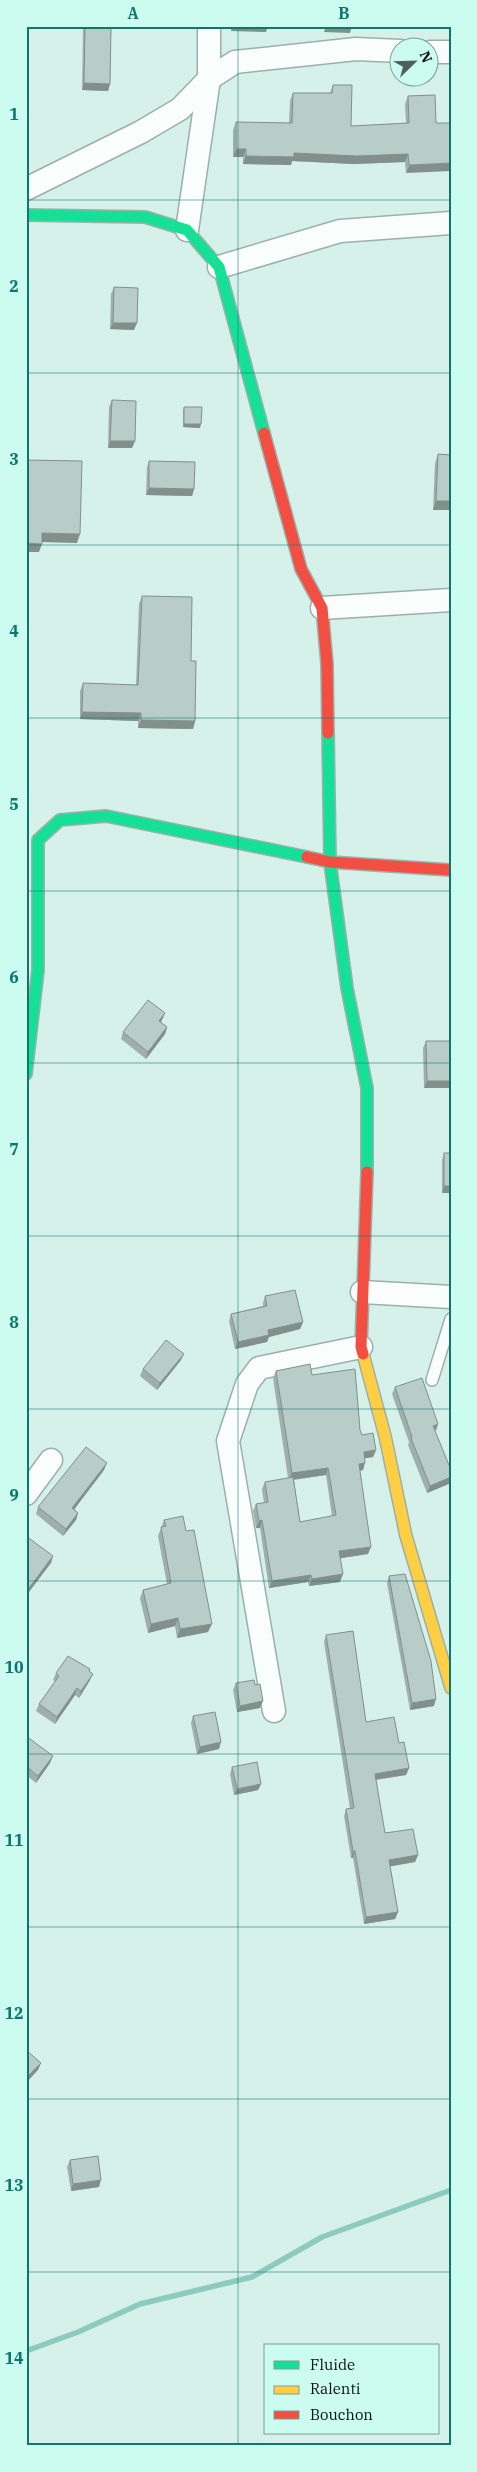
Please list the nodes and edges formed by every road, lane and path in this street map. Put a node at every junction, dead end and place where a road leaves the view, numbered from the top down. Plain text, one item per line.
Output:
1 (209, 26) edge
2 (390, 51) edge
3 (209, 79) junction
4 (26, 189) edge
5 (26, 215) edge
6 (451, 222) edge
7 (186, 230) junction
8 (219, 267) junction
9 (451, 600) edge
10 (322, 608) junction
11 (330, 862) junction
12 (451, 870) edge
13 (26, 1074) edge
14 (362, 1292) junction
15 (451, 1297) edge
16 (451, 1319) edge
17 (362, 1347) junction
18 (432, 1380) dead end
19 (51, 1460) dead end
20 (26, 1494) edge
21 (451, 1688) edge
22 (274, 1711) dead end

1 - 3 street
2 - 3 street
3 - 4 street
3 - 7 street
5 - 7 street
6 - 8 street
7 - 8 street
8 - 10 street
9 - 10 street
10 - 11 street
11 - 12 street
11 - 13 street
11 - 14 street
14 - 15 street
14 - 17 street
16 - 18 lane
17 - 21 street
17 - 22 street
19 - 20 street

